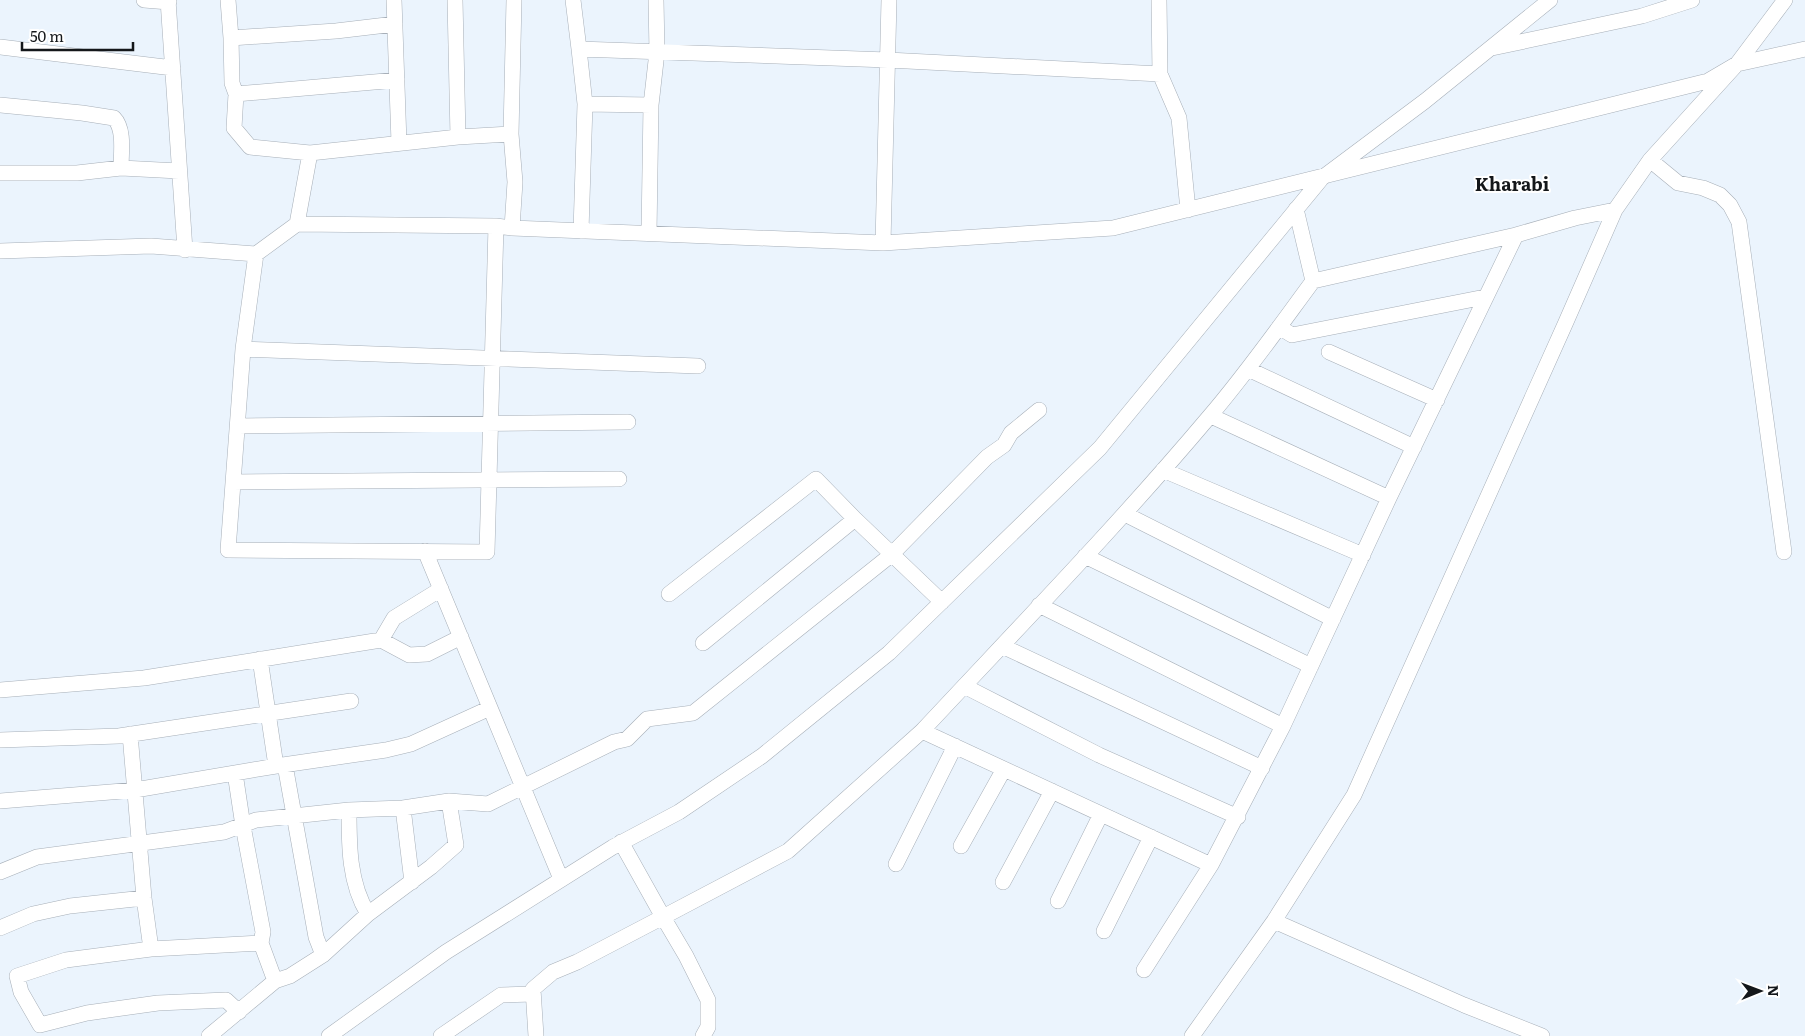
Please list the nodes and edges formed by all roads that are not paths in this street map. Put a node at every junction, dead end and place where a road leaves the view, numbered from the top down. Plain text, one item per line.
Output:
1 (144, 0) edge
2 (228, 0) edge
3 (394, 0) edge
4 (455, 0) edge
5 (514, 0) edge
6 (573, 0) edge
7 (656, 0) edge
8 (889, 0) edge
9 (1159, 0) edge
10 (1550, 0) edge
11 (1692, 0) edge
12 (1785, 0) edge
13 (169, 1) edge
14 (395, 24) junction
15 (231, 38) junction
16 (0, 47) edge
17 (1490, 48) junction
18 (579, 49) junction
19 (1805, 50) edge
20 (657, 52) junction
21 (888, 60) junction
22 (1737, 64) junction
23 (173, 68) junction
24 (1160, 74) junction
25 (397, 80) junction
26 (236, 94) junction
27 (585, 104) junction
28 (0, 105) edge
29 (651, 105) junction
30 (511, 134) junction
31 (458, 137) junction
32 (399, 143) junction
33 (310, 154) junction
34 (1650, 160) junction
35 (121, 168) junction
36 (179, 171) junction
37 (0, 173) edge
38 (1322, 178) junction
39 (1296, 209) junction
40 (1188, 210) junction
41 (1615, 210) junction
42 (297, 224) junction
43 (496, 226) junction
44 (512, 228) junction
45 (581, 231) junction
46 (649, 234) junction
47 (1516, 235) junction
48 (883, 242) junction
49 (185, 250) junction
50 (0, 251) edge
51 (256, 254) junction
52 (1313, 281) junction
53 (1485, 297) junction
54 (1279, 327) junction
55 (244, 349) junction
56 (1329, 352) dead end
57 (492, 358) junction
58 (698, 366) dead end
59 (1248, 369) junction
60 (1436, 400) junction
61 (1039, 410) dead end
62 (1210, 416) junction
63 (628, 422) dead end
64 (491, 423) junction
65 (238, 426) junction
66 (1414, 448) junction
67 (1163, 470) junction
68 (619, 479) dead end
69 (489, 480) junction
70 (233, 482) junction
71 (1389, 498) junction
72 (1125, 514) junction
73 (855, 519) junction
74 (426, 551) junction
75 (1784, 552) dead end
76 (891, 554) junction
77 (1362, 555) junction
78 (1085, 556) junction
79 (441, 589) junction
80 (669, 594) dead end
81 (942, 602) junction
82 (1039, 606) junction
83 (1333, 619) junction
84 (461, 637) junction
85 (381, 640) junction
86 (703, 643) dead end
87 (1002, 646) junction
88 (260, 659) junction
89 (1311, 666) junction
90 (964, 686) junction
91 (0, 690) edge
92 (351, 701) dead end
93 (490, 708) junction
94 (268, 712) junction
95 (1283, 726) junction
96 (922, 731) junction
97 (130, 734) junction
98 (0, 740) edge
99 (955, 746) junction
100 (280, 765) junction
101 (1262, 768) junction
102 (1004, 769) junction
103 (235, 773) junction
104 (523, 787) junction
105 (135, 790) junction
106 (1052, 791) junction
107 (0, 800) edge
108 (449, 802) junction
109 (403, 808) junction
110 (349, 810) junction
111 (1101, 814) junction
112 (293, 816) junction
113 (1238, 816) junction
114 (243, 826) junction
115 (1151, 837) junction
116 (621, 842) junction
117 (139, 844) junction
118 (961, 846) dead end
119 (896, 864) dead end
120 (1211, 866) junction
121 (0, 872) edge
122 (562, 879) junction
123 (412, 882) junction
124 (1003, 882) dead end
125 (144, 898) junction
126 (1058, 901) dead end
127 (368, 914) junction
128 (663, 917) junction
129 (1274, 921) junction
130 (0, 928) edge
131 (1104, 931) dead end
132 (261, 943) junction
133 (151, 949) junction
134 (323, 955) junction
135 (1144, 970) dead end
136 (275, 981) junction
137 (533, 994) junction
138 (238, 1012) junction
139 (209, 1036) edge
140 (329, 1036) edge
141 (441, 1036) edge
142 (536, 1036) edge
143 (703, 1036) edge
144 (1192, 1036) edge
145 (1542, 1036) edge

1 - 13 street
2 - 15 street
3 - 14 street
4 - 31 street
5 - 30 street
6 - 18 street
7 - 20 street
8 - 21 street
9 - 24 street
10 - 17 street
11 - 17 street
12 - 22 street
13 - 23 street
14 - 15 street
14 - 25 street
15 - 26 street
16 - 23 street
17 - 38 street
18 - 20 street
18 - 27 street
19 - 22 street
20 - 21 street
20 - 29 street
21 - 24 street
21 - 48 street
22 - 34 street
22 - 38 street
23 - 36 street
24 - 40 street
25 - 26 street
25 - 32 street
26 - 33 street
27 - 29 street
27 - 45 street
28 - 35 street
29 - 46 street
30 - 31 street
30 - 44 street
31 - 32 street
32 - 33 street
33 - 42 street
34 - 41 street
34 - 75 street
35 - 36 street
35 - 37 street
36 - 49 street
38 - 39 street
38 - 40 street
39 - 52 street
39 - 81 street
40 - 48 street
41 - 47 street
41 - 129 street
42 - 43 street
42 - 51 street
43 - 44 street
43 - 57 street
44 - 45 street
45 - 46 street
46 - 48 street
47 - 52 street
47 - 53 street
49 - 50 street
49 - 51 street
51 - 55 street
52 - 54 street
53 - 54 street
53 - 60 street
54 - 59 street
55 - 57 street
55 - 65 street
56 - 60 street
57 - 58 street
57 - 64 street
59 - 62 street
59 - 66 street
60 - 66 street
61 - 76 street
62 - 67 street
62 - 71 street
63 - 64 street
64 - 65 street
64 - 69 street
65 - 70 street
66 - 71 street
67 - 72 street
67 - 77 street
68 - 69 street
69 - 70 street
69 - 74 street
70 - 74 street
71 - 77 street
72 - 78 street
72 - 83 street
73 - 76 street
73 - 80 street
73 - 86 street
74 - 79 street
76 - 81 street
76 - 104 street
77 - 83 street
78 - 82 street
78 - 89 street
79 - 84 street
79 - 85 street
81 - 116 street
82 - 87 street
82 - 95 street
83 - 89 street
84 - 85 street
84 - 93 street
85 - 88 street
87 - 90 street
87 - 101 street
88 - 91 street
88 - 94 street
89 - 95 street
90 - 96 street
90 - 113 street
92 - 94 street
93 - 100 street
93 - 104 street
94 - 97 street
94 - 100 street
95 - 101 street
96 - 99 street
96 - 128 street
97 - 98 street
97 - 105 street
99 - 102 street
99 - 119 street
100 - 103 street
100 - 112 street
101 - 113 street
102 - 106 street
102 - 118 street
103 - 105 street
103 - 114 street
104 - 108 street
104 - 122 street
105 - 107 street
105 - 117 street
106 - 111 street
106 - 124 street
108 - 109 street
108 - 123 street
109 - 110 street
109 - 123 street
110 - 112 street
110 - 127 street
111 - 115 street
111 - 126 street
112 - 114 street
112 - 134 street
113 - 120 street
114 - 117 street
114 - 132 street
115 - 120 street
115 - 131 street
116 - 122 street
116 - 128 street
117 - 121 street
117 - 125 street
120 - 135 street
122 - 140 street
123 - 127 street
125 - 130 street
125 - 133 street
127 - 134 street
128 - 137 street
128 - 143 street
129 - 144 street
129 - 145 street
132 - 133 street
132 - 136 street
133 - 138 street
134 - 136 street
136 - 138 street
137 - 141 street
137 - 142 street
138 - 139 street

